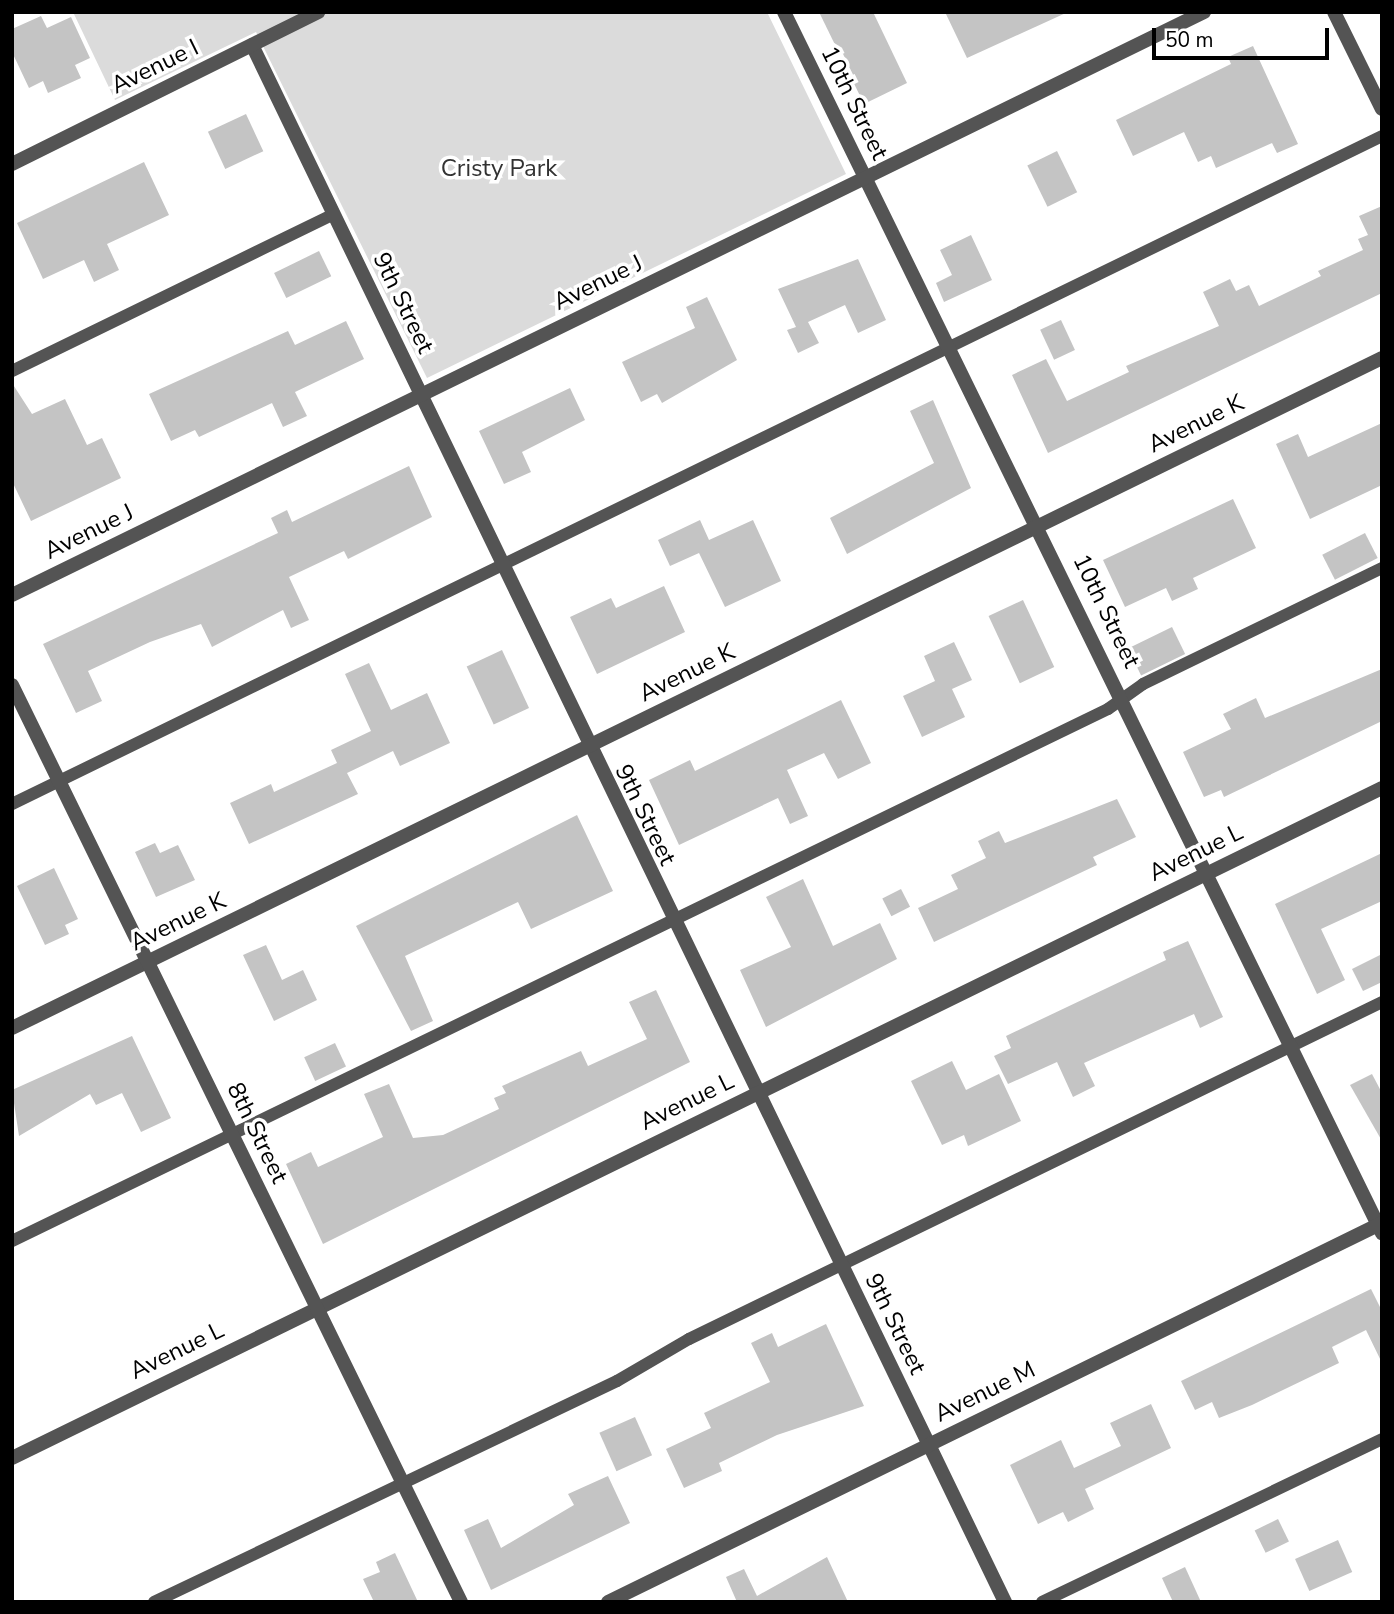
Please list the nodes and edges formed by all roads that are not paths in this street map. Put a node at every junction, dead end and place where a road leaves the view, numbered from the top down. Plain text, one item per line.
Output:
1 (318, 12) edge
2 (784, 12) edge
3 (1204, 12) edge
4 (1335, 12) edge
5 (252, 45) junction
6 (1382, 109) edge
7 (1382, 136) edge
8 (12, 164) edge
9 (866, 178) junction
10 (334, 214) junction
11 (950, 347) junction
12 (1382, 358) edge
13 (12, 372) edge
14 (422, 394) junction
15 (1040, 526) junction
16 (502, 566) junction
17 (1382, 568) edge
18 (12, 595) edge
19 (12, 685) edge
20 (1123, 698) junction
21 (587, 747) junction
22 (60, 781) junction
23 (1382, 788) edge
24 (12, 804) edge
25 (1208, 873) junction
26 (671, 921) junction
27 (148, 961) junction
28 (1382, 1002) edge
29 (12, 1028) edge
30 (1291, 1046) junction
31 (756, 1094) junction
32 (232, 1134) junction
33 (1380, 1227) edge
34 (12, 1241) edge
35 (841, 1266) junction
36 (316, 1307) junction
37 (1382, 1439) edge
38 (928, 1445) junction
39 (12, 1458) edge
40 (403, 1484) junction
41 (154, 1602) edge
42 (461, 1602) edge
43 (608, 1602) edge
44 (1005, 1602) edge
45 (1042, 1602) edge

1 - 5 street, Avenue I
2 - 9 street, 10th Street
3 - 9 street, Avenue J
4 - 6 street
5 - 8 street, Avenue I
5 - 10 street, 9th Street
7 - 11 lane
9 - 11 street, 10th Street
9 - 14 street, Avenue J
10 - 13 lane
10 - 14 street, 9th Street
11 - 15 street, 10th Street
11 - 16 lane
12 - 15 street, Avenue K
14 - 16 street, 9th Street
14 - 18 street, Avenue J
15 - 20 street, 10th Street
15 - 21 street, Avenue K
16 - 21 street, 9th Street
16 - 22 lane
17 - 20 lane
19 - 22 street, 8th Street
20 - 25 street, 10th Street
20 - 26 lane
21 - 26 street, 9th Street
21 - 27 street, Avenue K
22 - 24 lane
22 - 27 street, 8th Street
23 - 25 street, Avenue L
25 - 30 street, 10th Street
25 - 31 street, Avenue L
26 - 31 street, 9th Street
26 - 32 lane
27 - 29 street, Avenue K
27 - 32 street, 8th Street
28 - 30 lane
30 - 33 street, 10th Street
30 - 35 lane
31 - 35 street, 9th Street
31 - 36 street, Avenue L
32 - 34 lane
32 - 36 street, 8th Street
33 - 38 street, Avenue M
35 - 38 street, 9th Street
35 - 40 lane
36 - 39 street, Avenue L
36 - 40 street, 8th Street
37 - 45 lane
38 - 43 street, Avenue M
38 - 44 street, 9th Street
40 - 41 lane
40 - 42 street, 8th Street

